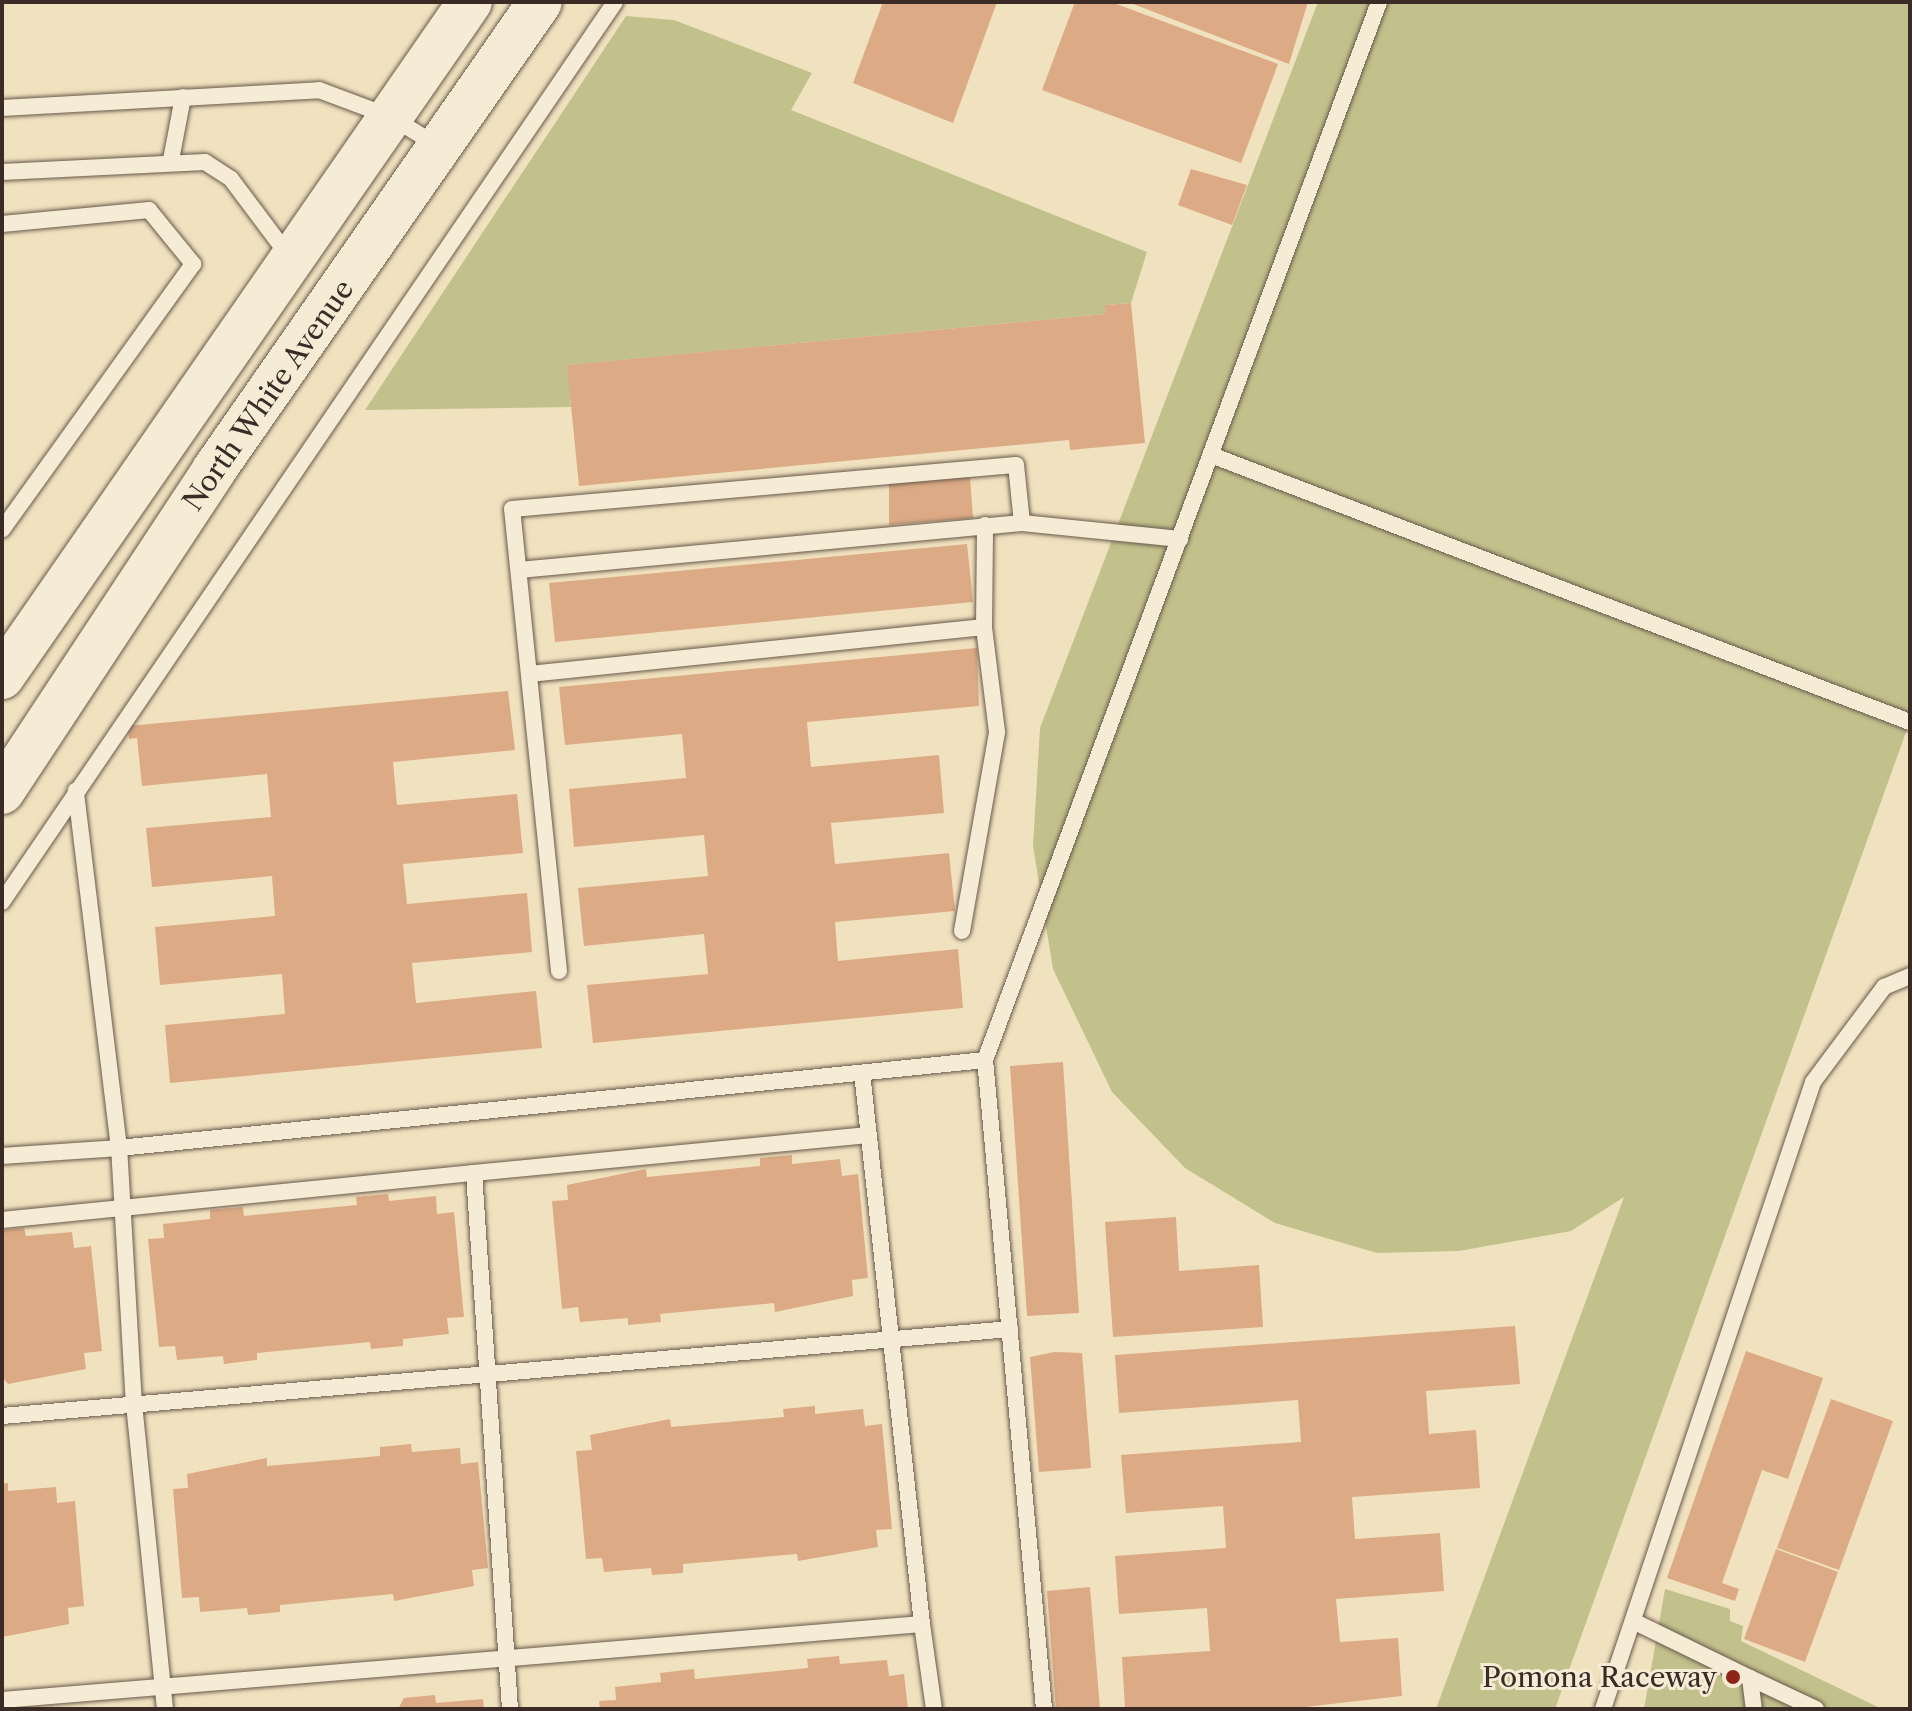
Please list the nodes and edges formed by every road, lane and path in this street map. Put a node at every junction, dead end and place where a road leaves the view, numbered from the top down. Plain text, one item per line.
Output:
1 (470, 2) edge
2 (540, 2) edge
3 (615, 2) edge
4 (1379, 2) edge
5 (183, 97) junction
6 (2, 108) edge
7 (391, 117) junction
8 (441, 147) junction
9 (171, 160) junction
10 (2, 172) edge
11 (2, 224) edge
12 (292, 260) junction
13 (1211, 455) junction
14 (1022, 523) junction
15 (985, 525) junction
16 (2, 530) edge
17 (1180, 539) junction
18 (519, 570) junction
19 (984, 627) junction
20 (530, 674) junction
21 (2, 677) edge
22 (1910, 722) edge
23 (76, 791) junction
24 (2, 792) edge
25 (2, 902) edge
26 (962, 931) dead end
27 (559, 971) dead end
28 (1910, 976) edge
29 (985, 1060) junction
30 (862, 1073) junction
31 (868, 1135) junction
32 (119, 1148) junction
33 (2, 1156) edge
34 (474, 1173) junction
35 (122, 1209) junction
36 (2, 1220) edge
37 (1010, 1329) junction
38 (890, 1341) junction
39 (485, 1376) junction
40 (134, 1406) junction
41 (2, 1416) edge
42 (1633, 1621) junction
43 (922, 1624) junction
44 (506, 1659) junction
45 (1750, 1678) junction
46 (163, 1689) junction
47 (2, 1700) edge
48 (165, 1709) edge
49 (510, 1709) edge
50 (934, 1709) edge
51 (1044, 1709) edge
52 (1603, 1709) edge
53 (1754, 1709) edge
54 (1816, 1709) edge

1 - 7 main road, North White Avenue
2 - 8 main road, North White Avenue
3 - 23 lane
4 - 13 lane
5 - 6 lane
5 - 7 lane
5 - 9 lane
7 - 8 lane
7 - 12 main road, North White Avenue
8 - 24 main road, North White Avenue
9 - 10 lane
9 - 12 lane
11 - 16 lane
12 - 21 main road, North White Avenue
13 - 17 lane
13 - 22 lane
14 - 15 lane
14 - 17 lane
14 - 18 lane
15 - 18 lane
15 - 19 lane
17 - 29 lane
18 - 20 lane
19 - 20 lane
19 - 26 lane
20 - 27 lane
23 - 25 lane
23 - 32 lane
28 - 42 lane
29 - 30 lane
29 - 37 lane
30 - 31 lane
30 - 32 lane
31 - 34 lane
31 - 38 lane
32 - 33 lane
32 - 35 lane
34 - 35 lane
34 - 39 lane
35 - 36 lane
35 - 40 lane
37 - 38 lane
37 - 51 lane
38 - 39 lane
38 - 43 lane
39 - 40 lane
39 - 44 lane
40 - 41 lane
40 - 46 lane
42 - 45 lane
42 - 52 lane
43 - 44 lane
43 - 50 lane
44 - 46 lane
44 - 49 lane
45 - 53 lane
45 - 54 lane
46 - 47 lane
46 - 48 lane

